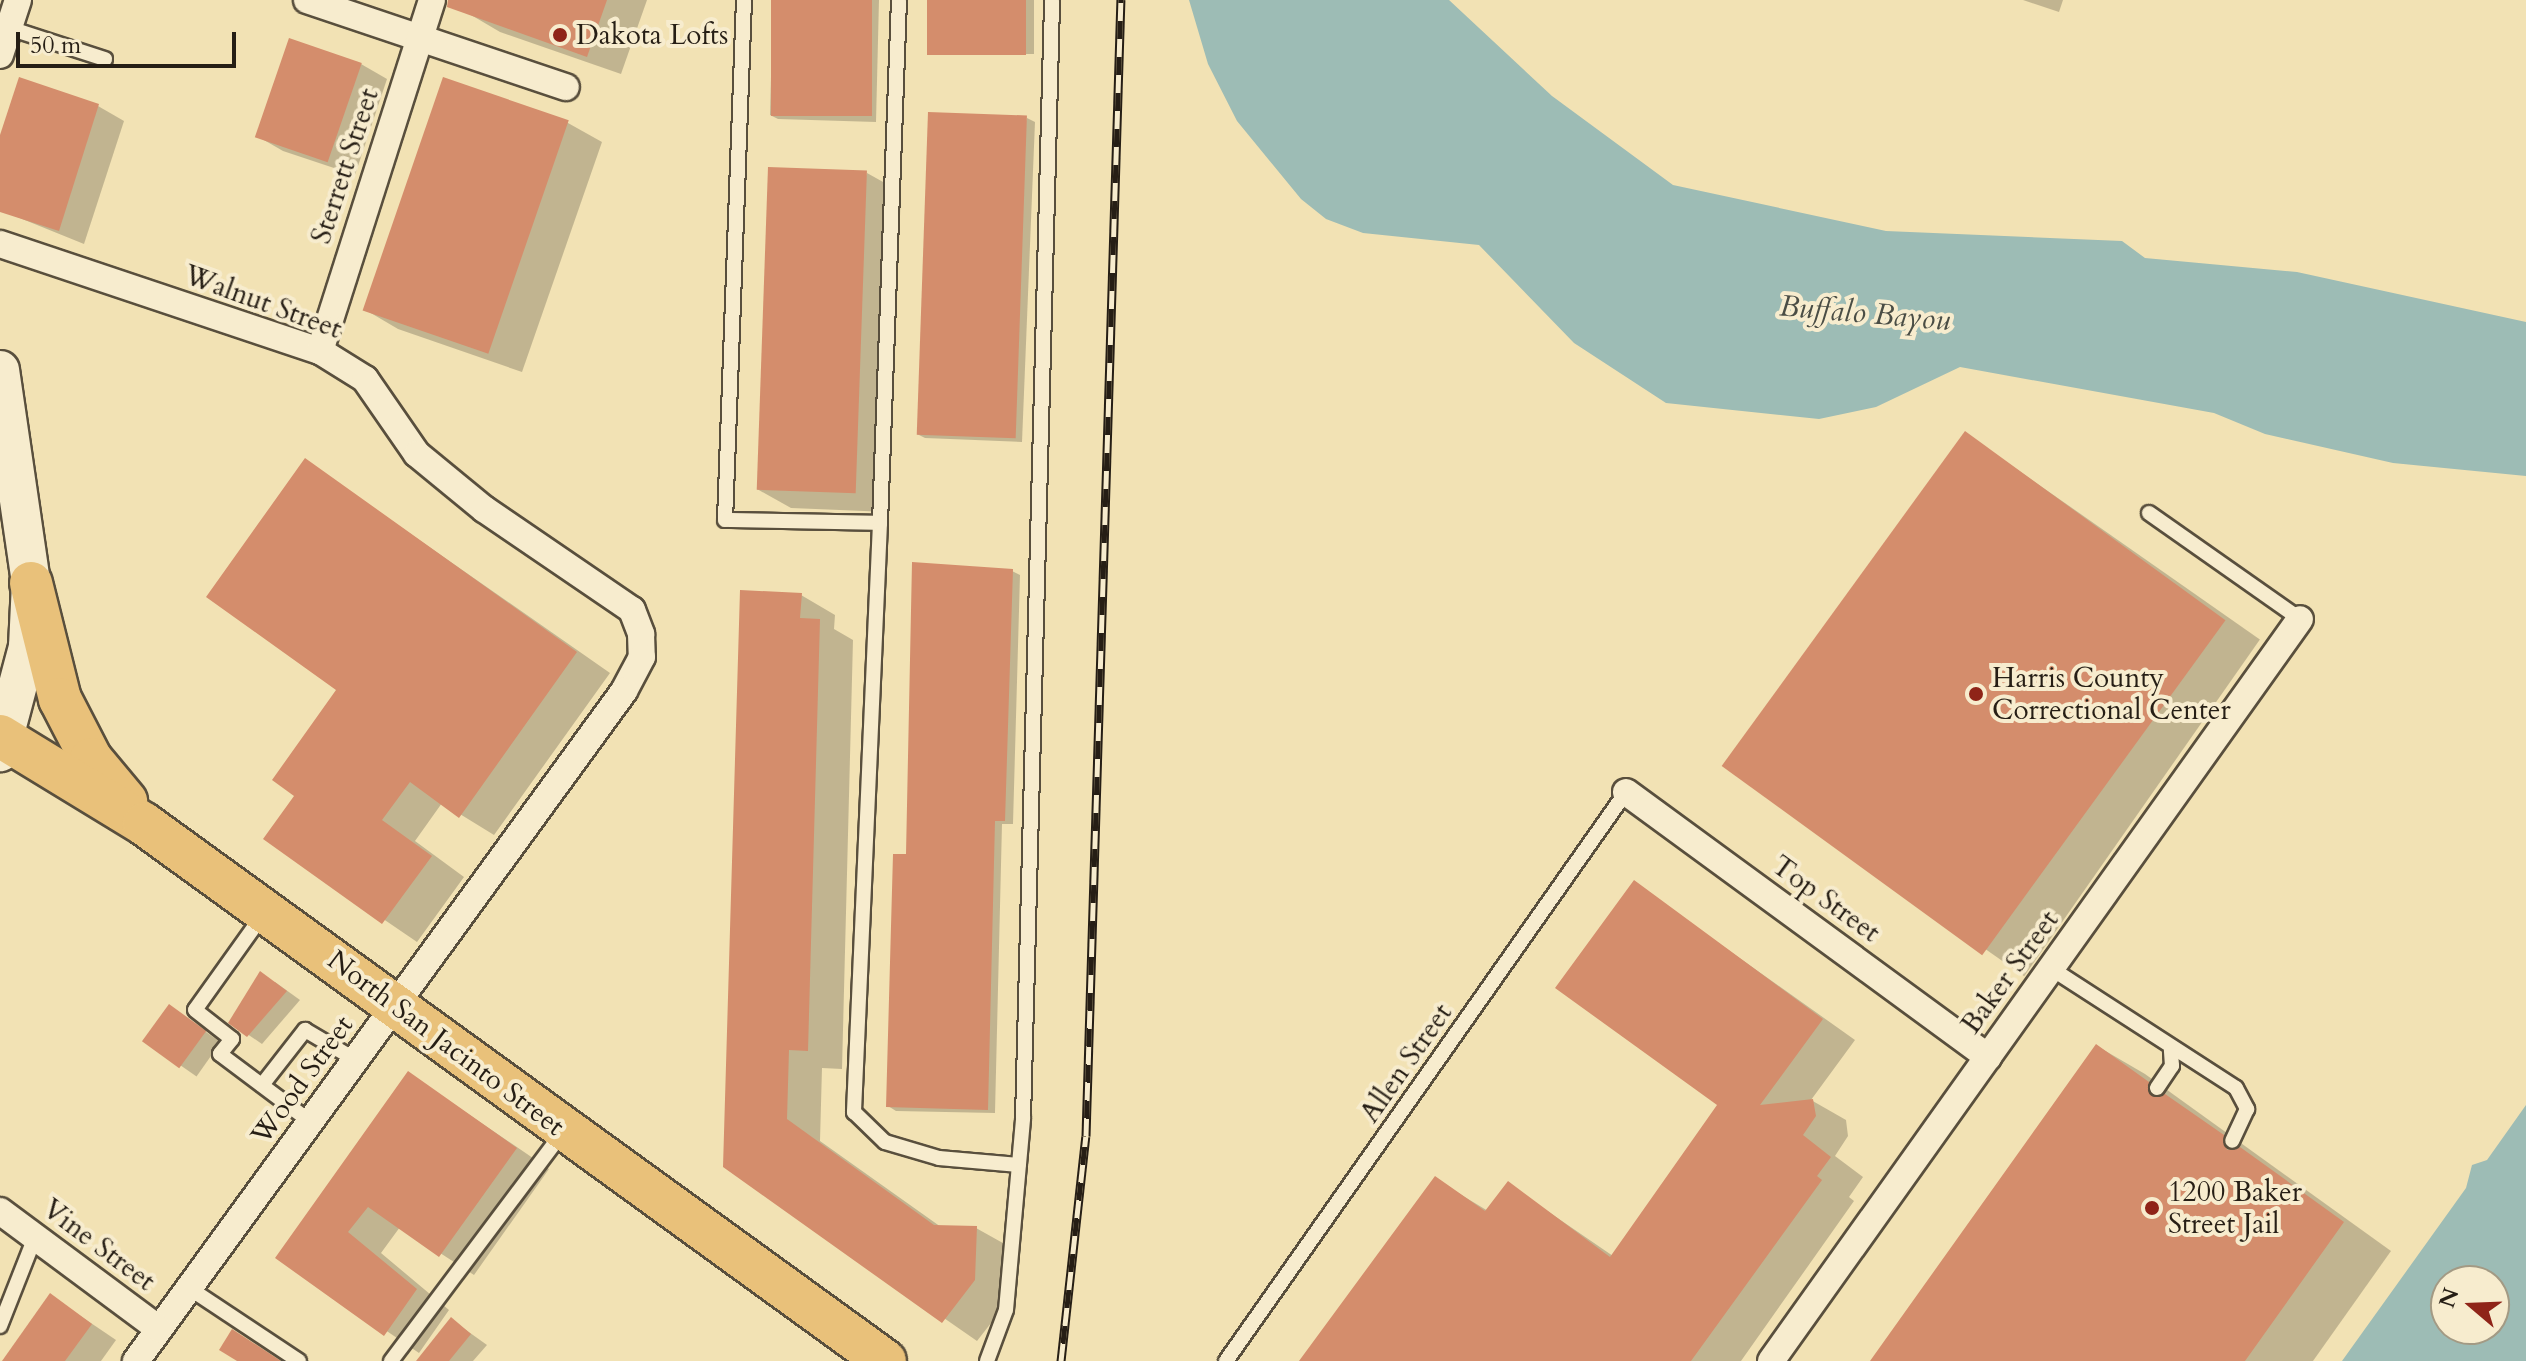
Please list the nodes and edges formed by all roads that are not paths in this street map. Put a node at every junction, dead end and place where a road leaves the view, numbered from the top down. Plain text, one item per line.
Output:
1 (18, 0) edge
2 (307, 0) edge
3 (432, 0) edge
4 (744, 0) edge
5 (899, 0) edge
6 (1052, 0) edge
7 (9, 28) junction
8 (419, 38) junction
9 (0, 55) edge
10 (105, 59) dead end
11 (566, 87) dead end
12 (0, 244) edge
13 (320, 351) junction
14 (0, 370) edge
15 (2149, 513) dead end
16 (880, 523) junction
17 (31, 583) junction
18 (2300, 619) joint
19 (641, 634) joint
20 (2, 743) edge
21 (98, 783) junction
22 (1626, 792) joint
23 (266, 910) junction
24 (2052, 969) junction
25 (395, 1005) junction
26 (2171, 1050) junction
27 (1988, 1057) junction
28 (356, 1060) junction
29 (262, 1085) junction
30 (2157, 1088) dead end
31 (311, 1122) junction
32 (564, 1131) junction
33 (2232, 1141) dead end
34 (1019, 1165) junction
35 (0, 1211) edge
36 (35, 1237) junction
37 (189, 1288) junction
38 (0, 1326) edge
39 (159, 1329) junction
40 (136, 1361) edge
41 (299, 1361) edge
42 (391, 1361) edge
43 (885, 1361) edge
44 (987, 1361) edge
45 (1226, 1361) edge
46 (1771, 1361) edge

1 - 7 street
2 - 8 street
3 - 8 street, Sterrett Street
4 - 16 lane
5 - 16 lane
6 - 34 lane
7 - 9 street
7 - 10 lane
8 - 11 street
8 - 13 street, Sterrett Street
12 - 13 street, Walnut Street
13 - 19 street, Walnut Street
14 - 17 main road
15 - 18 lane
16 - 34 lane
17 - 20 main road
17 - 21 main road
18 - 24 street, Baker Street
19 - 25 street, Wood Street
20 - 21 main road
21 - 23 main road, North San Jacinto Street
22 - 27 street, Top Street
22 - 45 lane, Allen Street
23 - 25 main road, North San Jacinto Street
23 - 29 lane
24 - 26 lane
24 - 27 street, Baker Street
25 - 28 street, Wood Street
25 - 32 main road, North San Jacinto Street
26 - 30 lane
26 - 33 lane
27 - 46 street, Baker Street
28 - 29 lane
28 - 31 street, Wood Street
29 - 31 lane
31 - 37 street, Wood Street
32 - 42 lane
32 - 43 main road, North San Jacinto Street
34 - 44 lane
35 - 36 street, Vine Street
36 - 38 lane
36 - 39 street, Vine Street
37 - 39 street, Wood Street
37 - 41 lane
39 - 40 street, Wood Street

